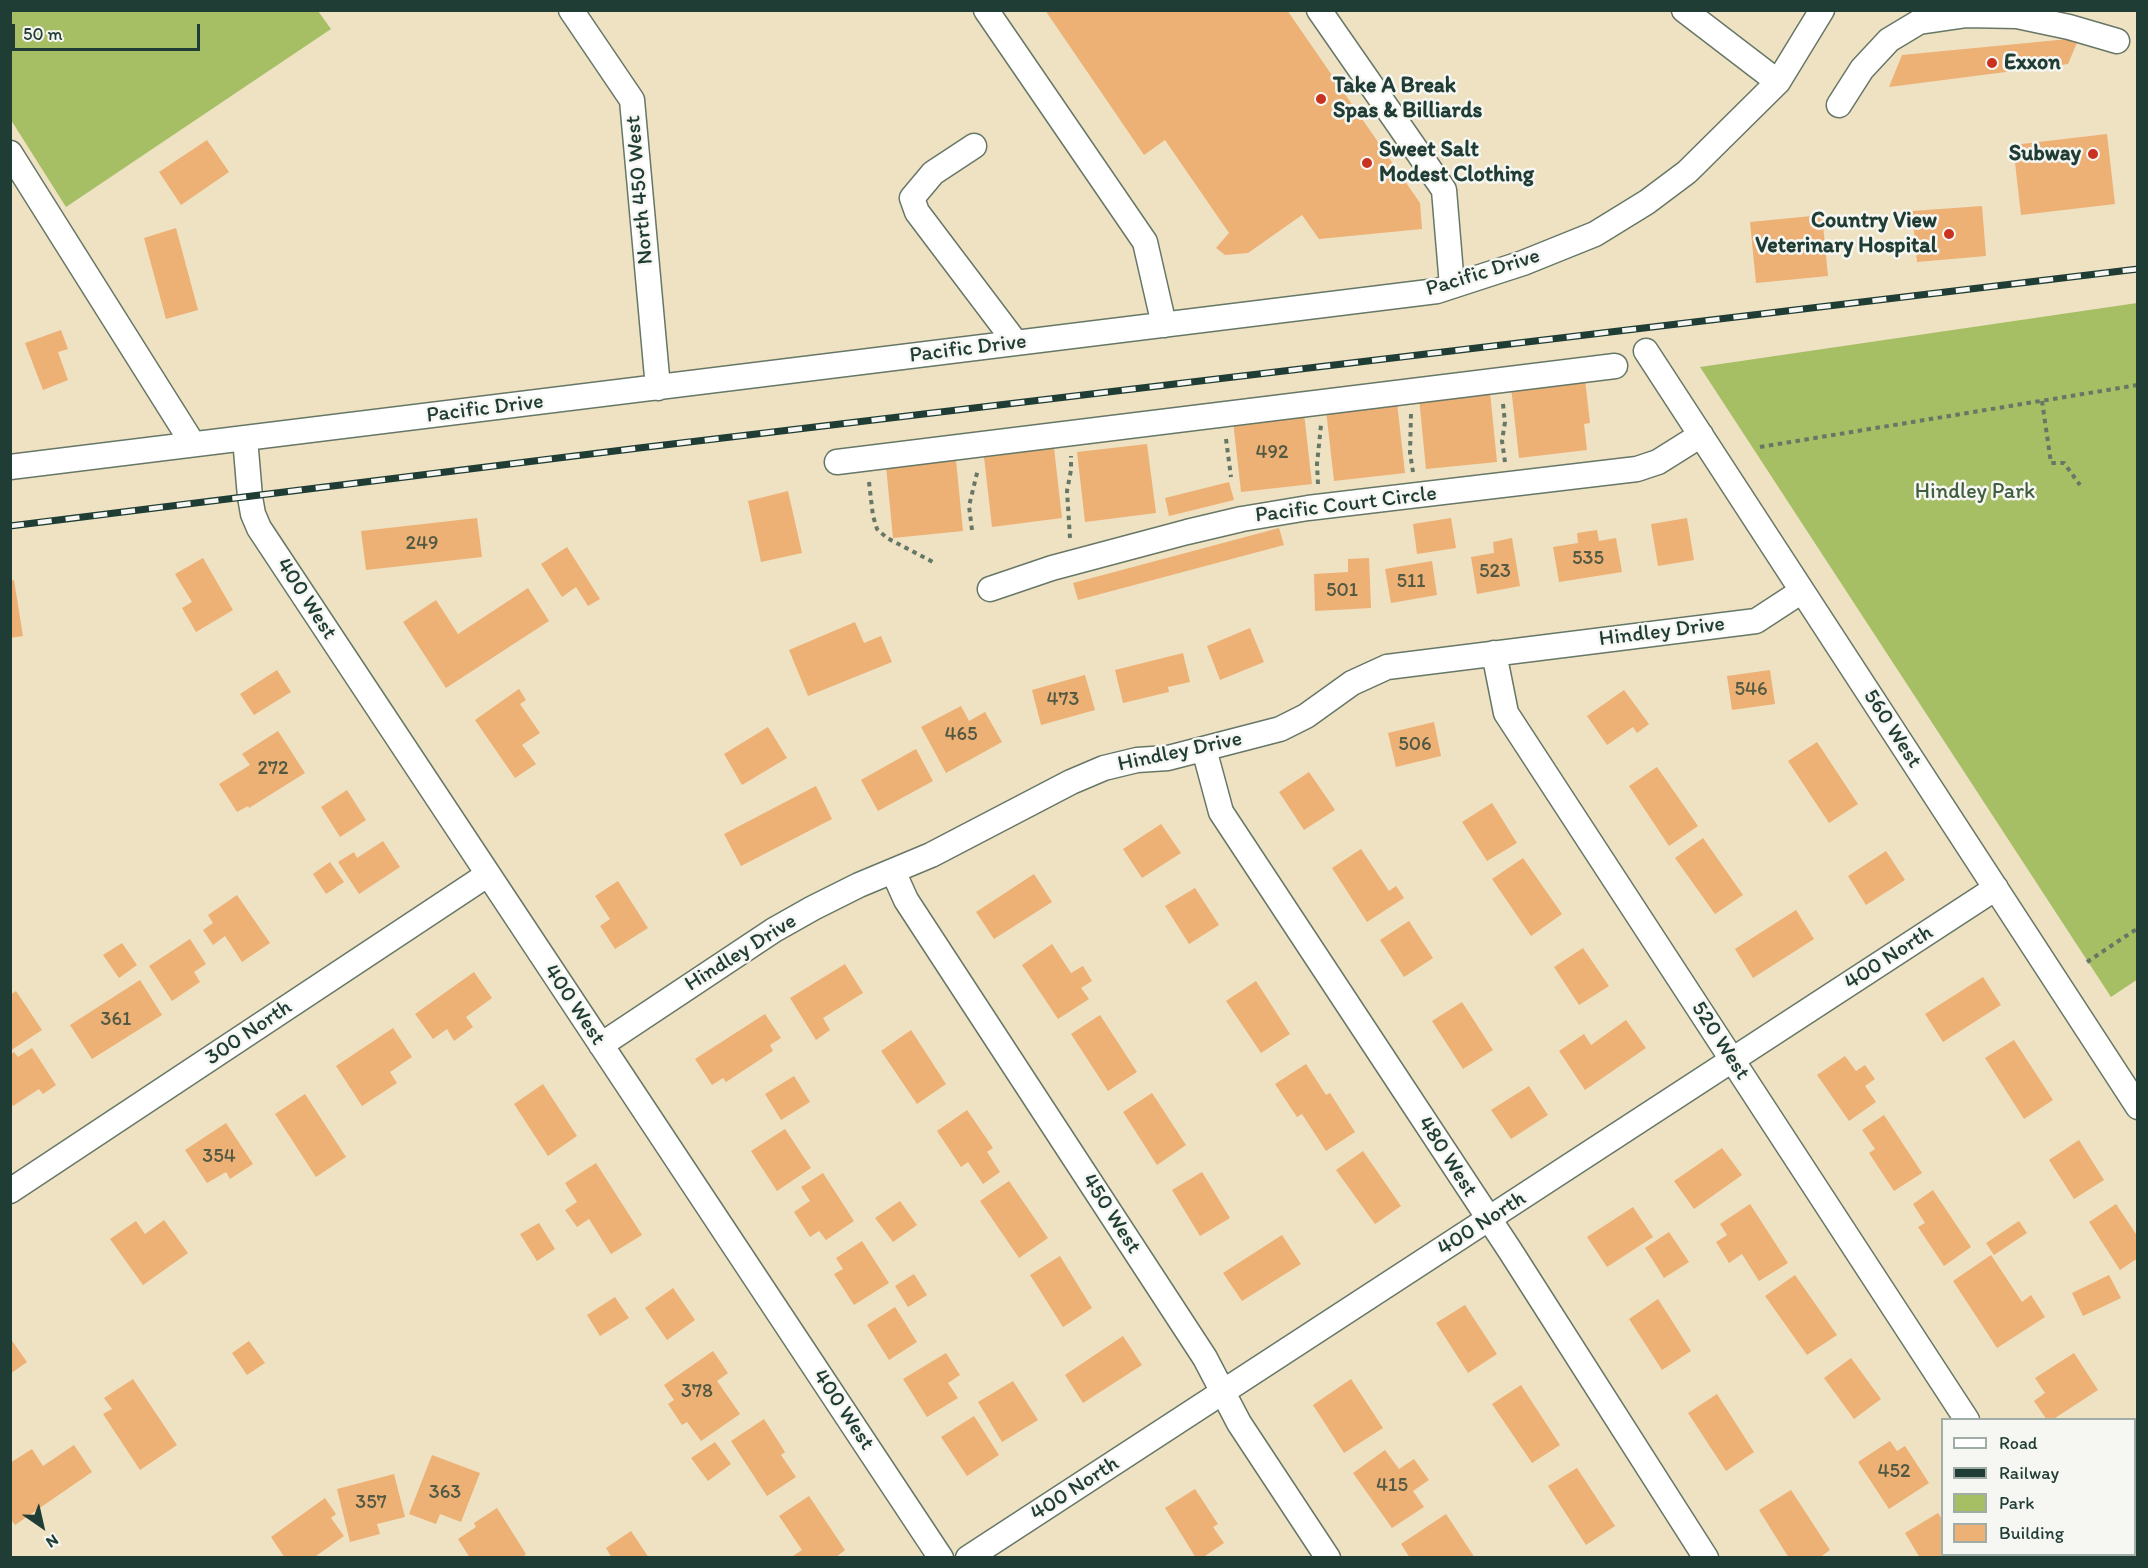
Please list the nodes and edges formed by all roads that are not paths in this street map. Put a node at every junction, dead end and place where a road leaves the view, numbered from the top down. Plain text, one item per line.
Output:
1 (571, 10) edge
2 (986, 10) edge
3 (1319, 10) edge
4 (1684, 10) edge
5 (1822, 10) edge
6 (2116, 41) dead end
7 (1778, 82) junction
8 (1839, 105) dead end
9 (974, 146) dead end
10 (10, 153) edge
11 (1452, 286) junction
12 (1164, 325) junction
13 (1016, 343) junction
14 (1646, 351) dead end
15 (1615, 366) dead end
16 (658, 388) junction
17 (1701, 435) junction
18 (245, 438) junction
19 (193, 444) junction
20 (837, 462) dead end
21 (10, 467) edge
22 (990, 589) dead end
23 (1802, 591) junction
24 (1494, 653) junction
25 (1204, 749) junction
26 (893, 871) junction
27 (487, 875) junction
28 (1996, 888) junction
29 (601, 1045) junction
30 (1732, 1060) junction
31 (2138, 1107) edge
32 (10, 1191) edge
33 (1488, 1220) junction
34 (1223, 1393) junction
35 (1966, 1418) edge
36 (941, 1557) edge
37 (968, 1557) edge
38 (1328, 1557) edge
39 (1706, 1557) edge

1 - 16 street, North 450 West
2 - 12 street
3 - 11 street
4 - 7 street
5 - 7 street, Pacific Drive
6 - 8 street
7 - 11 street, Pacific Drive
9 - 13 street
10 - 19 street
11 - 12 street, Pacific Drive
12 - 13 street, Pacific Drive
13 - 16 street, Pacific Drive
14 - 17 street, 560 West
15 - 20 street
16 - 18 street, Pacific Drive
17 - 22 street, Pacific Court Circle
17 - 23 street, 560 West
18 - 19 street, Pacific Drive
18 - 27 street, 400 West
19 - 21 street, Pacific Drive
23 - 24 street, Hindley Drive
23 - 28 street, 560 West
24 - 25 street, Hindley Drive
24 - 30 street, 520 West
25 - 26 street, Hindley Drive
25 - 33 street, 480 West
26 - 29 street, Hindley Drive
26 - 34 street, 450 West
27 - 29 street, 400 West
27 - 32 street, 300 North
28 - 30 street, 400 North
28 - 31 street, 560 West
29 - 36 street, 400 West
30 - 33 street, 400 North
30 - 35 street, 520 West
33 - 34 street, 400 North
33 - 39 street, 480 West
34 - 37 street, 400 North
34 - 38 street, 450 West

